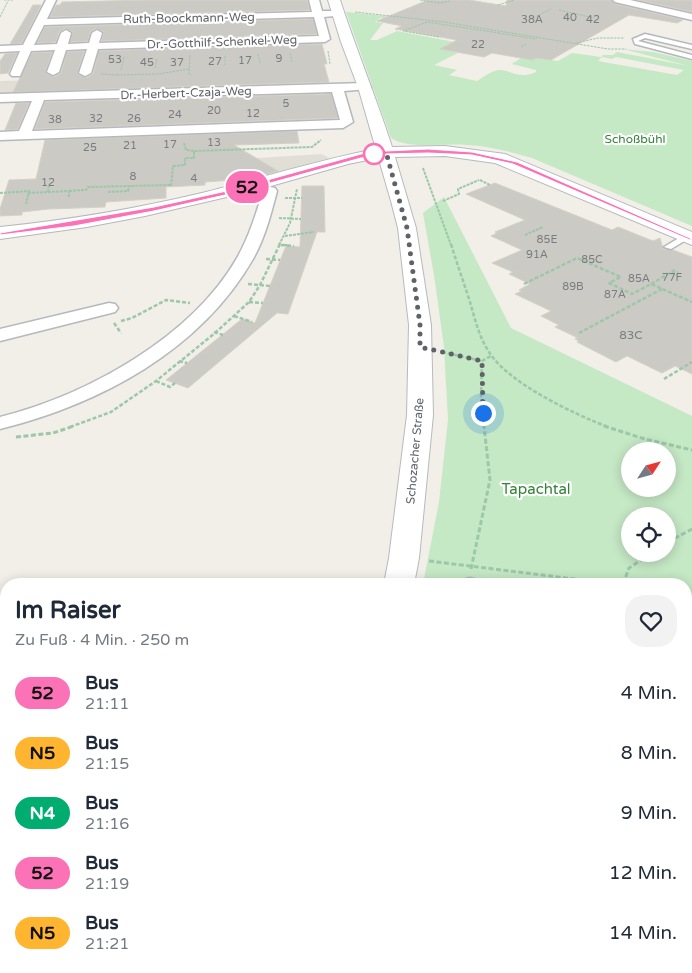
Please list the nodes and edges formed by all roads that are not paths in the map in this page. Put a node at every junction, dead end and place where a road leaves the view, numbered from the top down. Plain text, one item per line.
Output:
1 (50, 0) edge
2 (314, 0) edge
3 (334, 0) edge
4 (618, 0) edge
5 (338, 13) junction
6 (318, 14) junction
7 (72, 17) junction
8 (692, 17) edge
9 (102, 20) junction
10 (39, 22) junction
11 (93, 45) junction
12 (61, 47) junction
13 (27, 48) junction
14 (692, 48) edge
15 (0, 49) edge
16 (692, 57) edge
17 (52, 72) dead end
18 (85, 73) dead end
19 (16, 74) dead end
20 (364, 87) junction
21 (337, 88) junction
22 (39, 98) junction
23 (2, 100) edge
24 (0, 136) edge
25 (24, 136) junction
26 (386, 152) junction
27 (270, 191) dead end
28 (0, 233) edge
29 (690, 238) edge
30 (668, 248) dead end
31 (111, 316) road end
32 (0, 335) edge
33 (0, 423) edge
34 (400, 578) edge

1 - 10 street
2 - 6 street
3 - 5 main road, Schozacher Straße
4 - 8 street
5 - 6 street, Ruth-Boockmann-Weg
5 - 20 main road, Schozacher Straße
6 - 9 street, Ruth-Boockmann-Weg
6 - 11 street, Dr.-Gotthilf-Schenkel-Weg
7 - 9 street, Ruth-Boockmann-Weg
7 - 10 street, Ruth-Boockmann-Weg
7 - 12 street
9 - 11 street
10 - 13 street
11 - 12 street, Dr.-Gotthilf-Schenkel-Weg
11 - 18 street
12 - 13 street, Dr.-Gotthilf-Schenkel-Weg
12 - 17 street
13 - 15 street, Dr.-Gotthilf-Schenkel-Weg
13 - 19 street
14 - 16 lane
20 - 21 street, Dr.-Herbert-Czaja-Weg
20 - 26 main road, Schozacher Straße
21 - 22 street, Dr.-Herbert-Czaja-Weg
21 - 25 street
22 - 23 street, Dr.-Herbert-Czaja-Weg
22 - 25 street
24 - 25 street
26 - 28 main road
26 - 29 main road
26 - 34 main road, Schozacher Straße
27 - 33 street
29 - 30 lane
31 - 32 street

